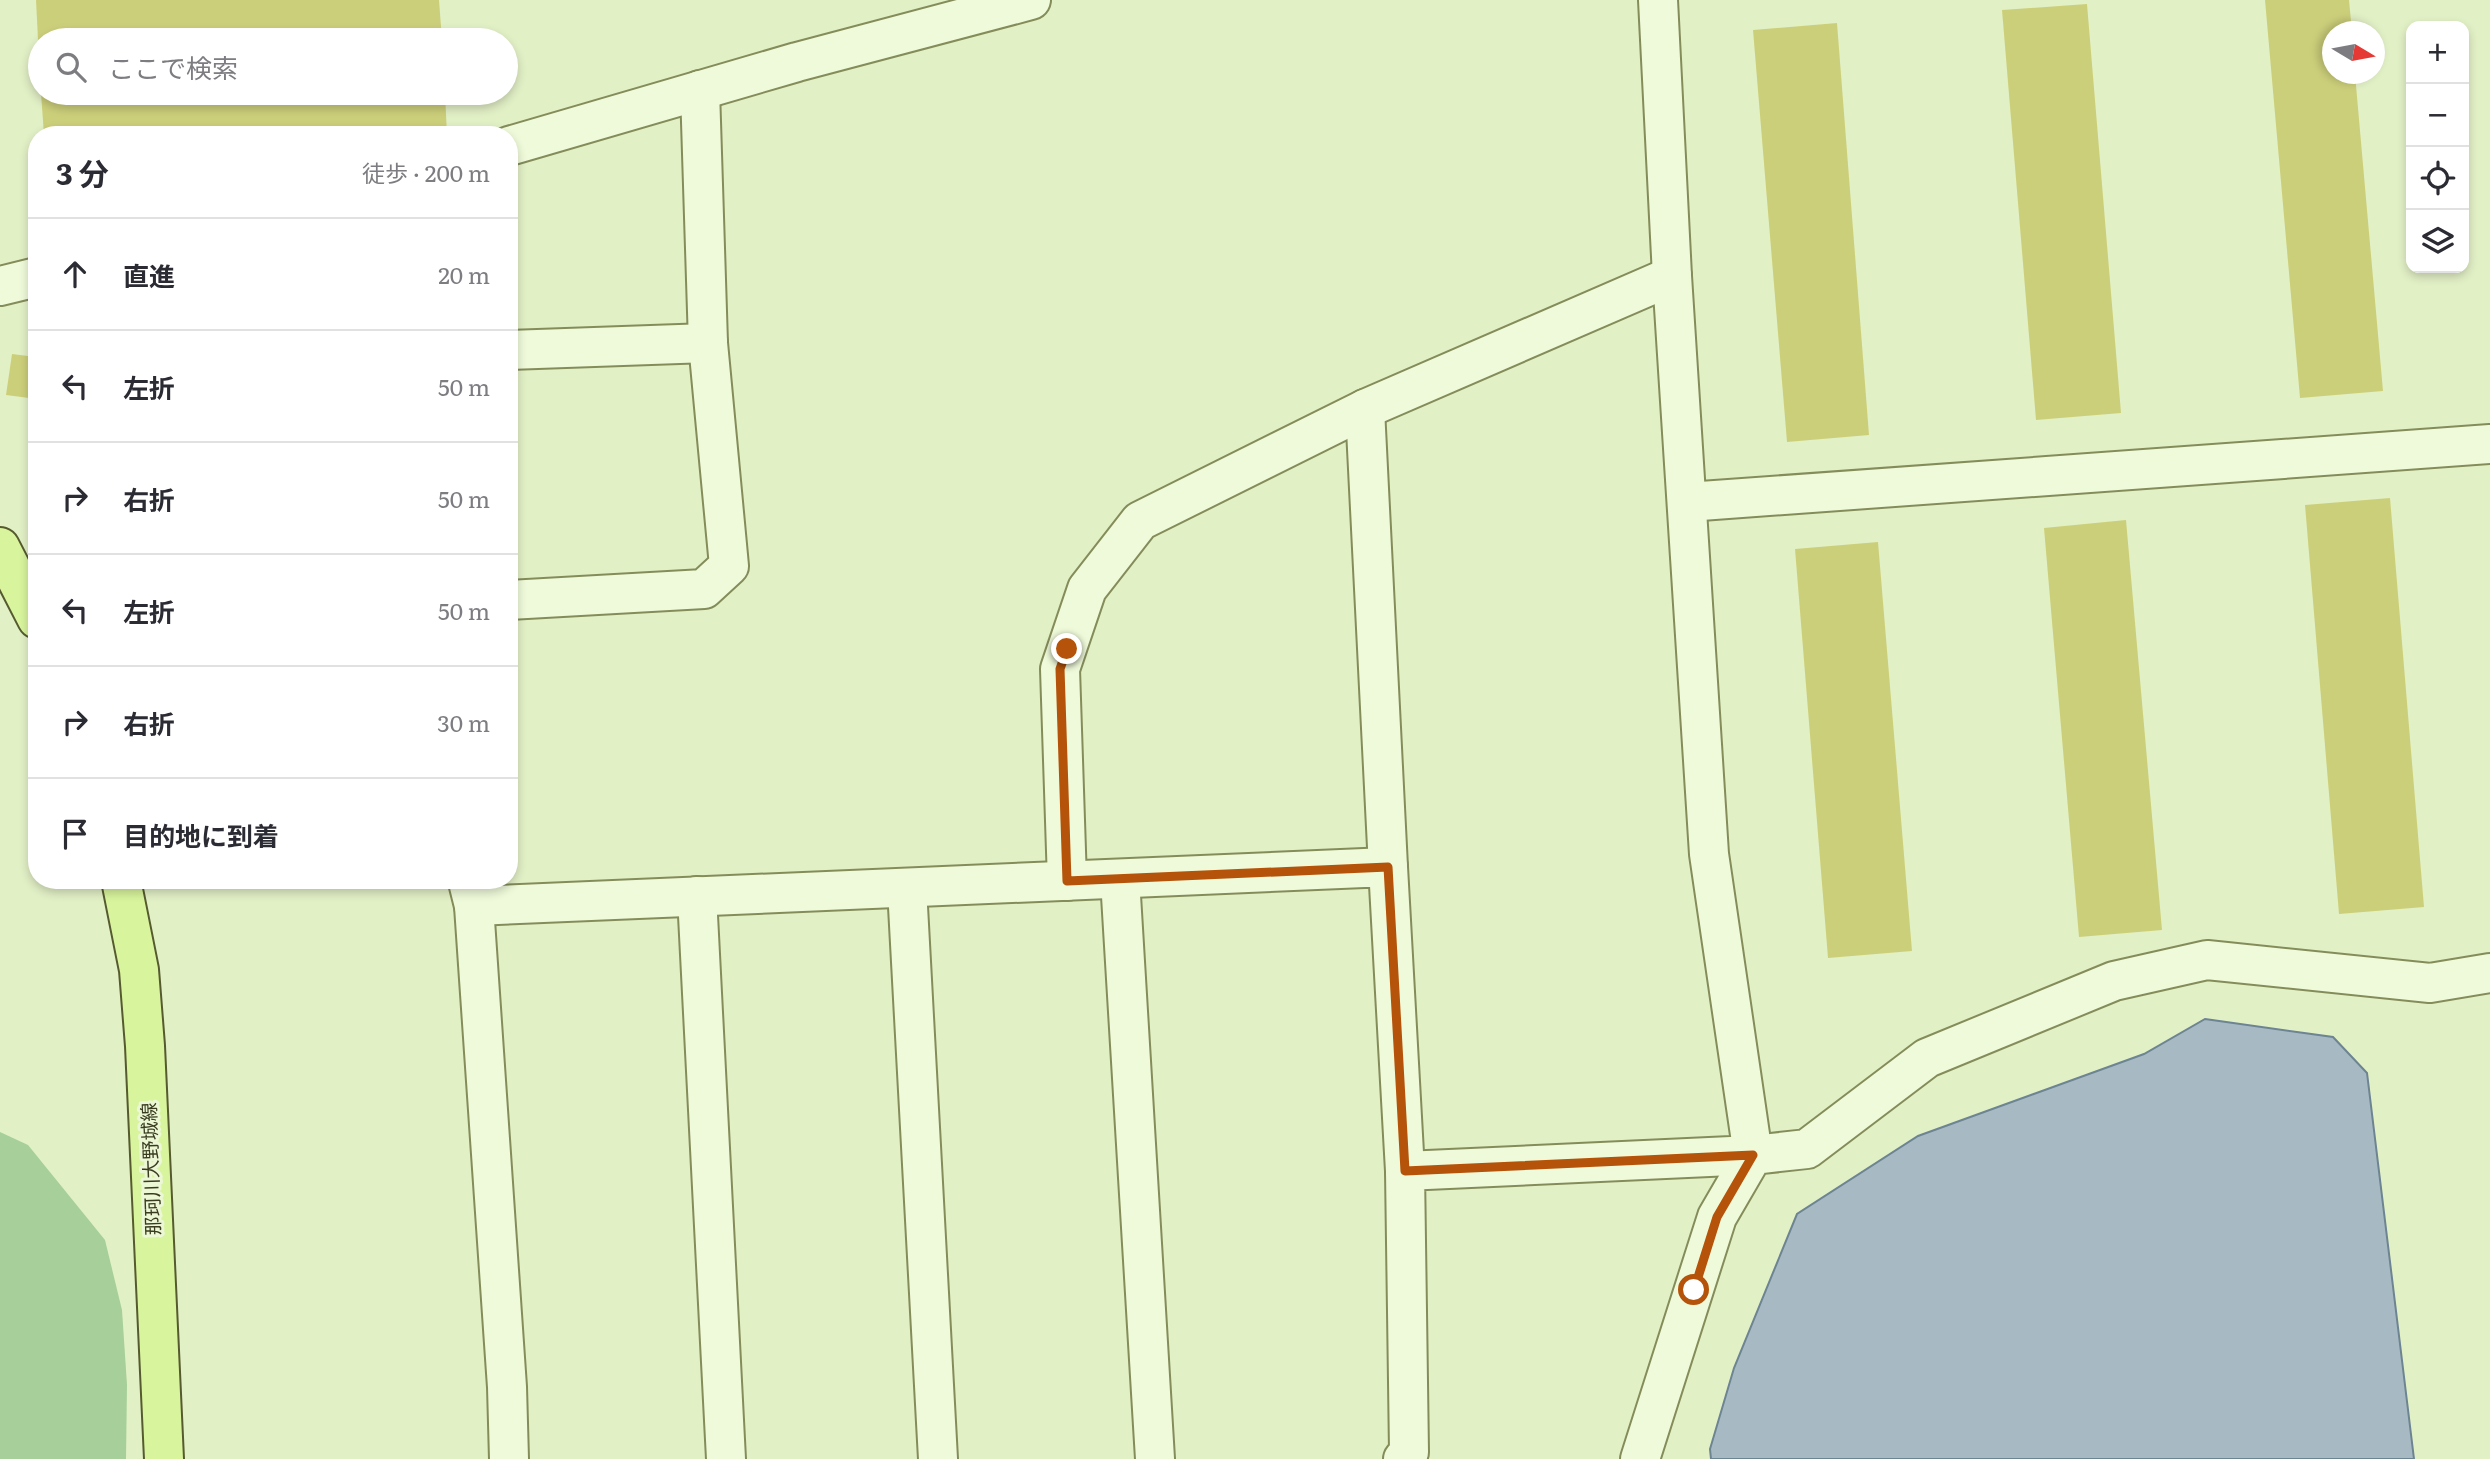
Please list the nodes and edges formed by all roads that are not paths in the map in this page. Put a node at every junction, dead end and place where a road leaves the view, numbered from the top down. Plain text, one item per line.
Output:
1 (1031, 0) edge
2 (1658, 0) edge
3 (700, 90) junction
4 (518, 143) edge
5 (1672, 276) junction
6 (28, 279) edge
7 (0, 286) edge
8 (708, 343) junction
9 (518, 350) edge
10 (1365, 409) junction
11 (2490, 444) edge
12 (1687, 502) junction
13 (0, 547) edge
14 (518, 599) edge
15 (28, 601) edge
16 (1388, 867) junction
17 (1120, 879) junction
18 (1067, 881) junction
19 (907, 888) junction
20 (123, 889) edge
21 (471, 893) edge
22 (697, 897) junction
23 (2490, 973) edge
24 (1753, 1155) junction
25 (1405, 1171) junction
26 (164, 1459) edge
27 (509, 1459) edge
28 (726, 1459) edge
29 (938, 1459) edge
30 (1155, 1459) edge
31 (1403, 1459) edge
32 (1640, 1459) edge

1 - 3 street
2 - 5 street
3 - 4 street
3 - 8 street
5 - 10 street
5 - 12 street
6 - 7 street
8 - 9 street
8 - 14 street
10 - 16 street
10 - 18 street
11 - 12 street
12 - 24 street
13 - 15 main road
16 - 17 street
16 - 25 street
17 - 18 street
17 - 30 street
18 - 19 street
19 - 22 street
19 - 29 street
20 - 26 main road, 那珂川大野城線
21 - 22 street
21 - 27 street
22 - 28 street
23 - 24 street
24 - 25 street
24 - 32 street
25 - 31 street

